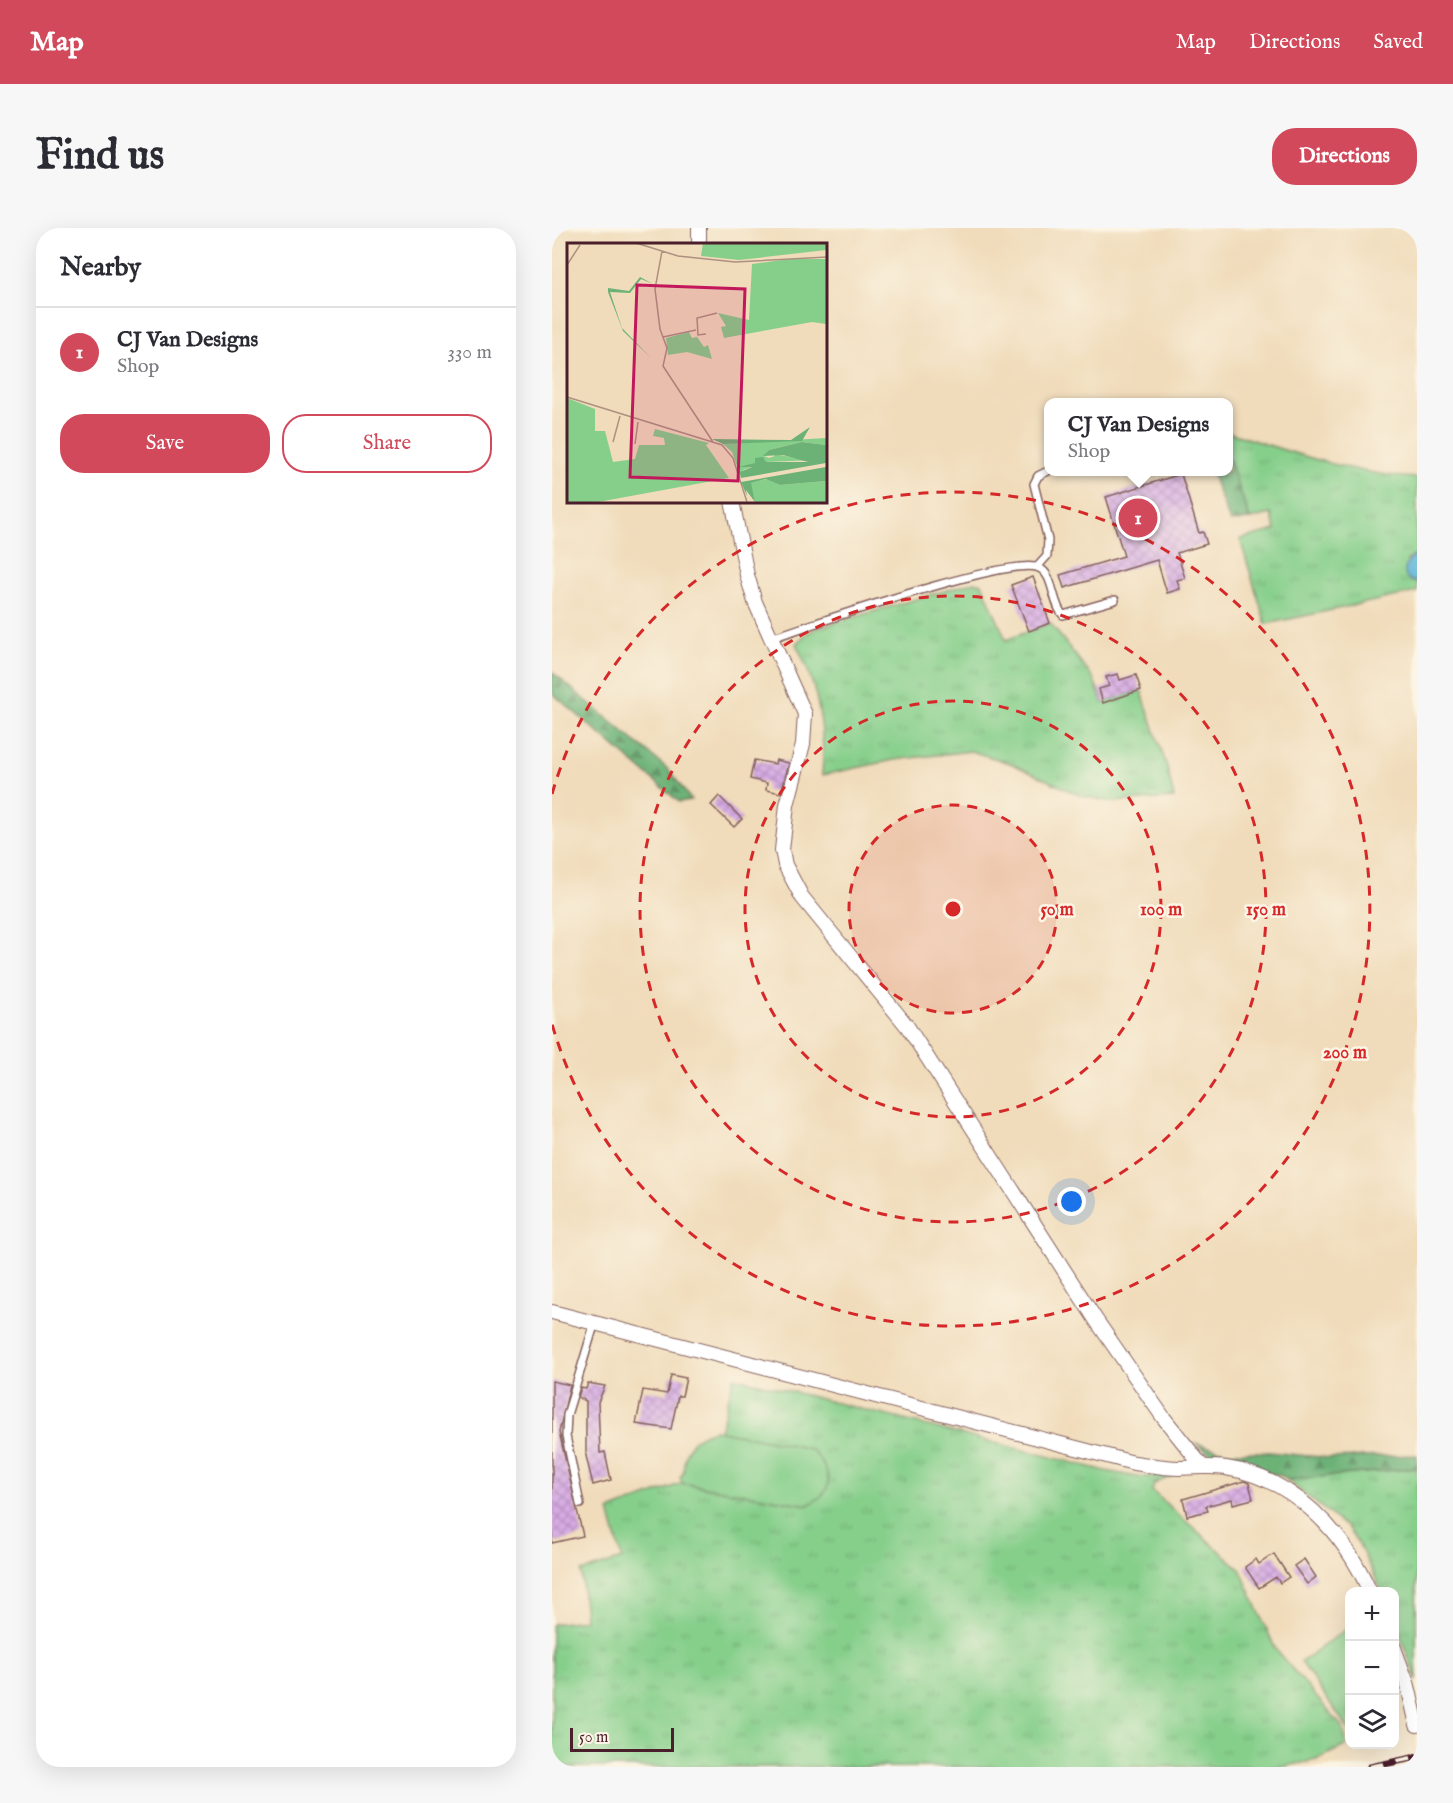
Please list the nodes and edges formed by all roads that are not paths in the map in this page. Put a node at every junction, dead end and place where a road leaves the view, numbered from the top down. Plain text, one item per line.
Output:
1 (1044, 473) edge
2 (732, 502) edge
3 (1038, 567) junction
4 (1114, 600) dead end
5 (771, 638) junction
6 (552, 1312) edge
7 (595, 1322) junction
8 (1203, 1466) junction
9 (580, 1504) dead end
10 (1367, 1587) edge
11 (1399, 1660) edge
12 (1417, 1725) edge

1 - 3 lane
2 - 5 street
3 - 4 lane
3 - 5 lane
5 - 8 street
6 - 7 street
7 - 8 street
7 - 9 lane
8 - 10 street
11 - 12 street

